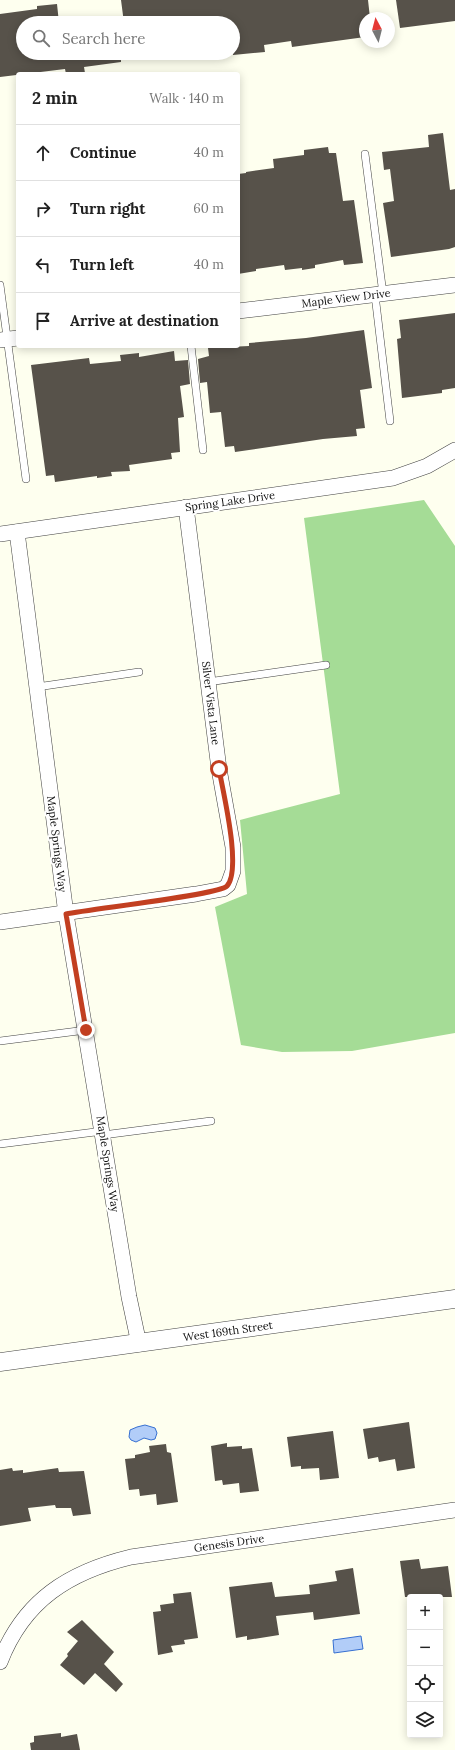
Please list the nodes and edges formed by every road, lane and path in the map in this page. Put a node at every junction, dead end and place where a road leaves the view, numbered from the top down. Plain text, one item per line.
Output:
1 (365, 154) dead end
2 (0, 285) edge
3 (455, 285) edge
4 (379, 294) junction
5 (240, 311) edge
6 (8, 339) edge
7 (191, 348) edge
8 (390, 420) dead end
9 (203, 450) dead end
10 (455, 450) edge
11 (26, 479) dead end
12 (186, 507) junction
13 (17, 532) junction
14 (0, 534) edge
15 (326, 665) dead end
16 (139, 672) dead end
17 (208, 682) junction
18 (37, 687) junction
19 (70, 913) junction
20 (0, 922) edge
21 (86, 1030) junction
22 (0, 1041) edge
23 (211, 1121) dead end
24 (103, 1133) junction
25 (0, 1144) edge
26 (455, 1299) edge
27 (139, 1344) junction
28 (0, 1362) edge
29 (455, 1510) edge
30 (0, 1662) edge

1 - 4 lane
2 - 6 lane
3 - 4 street, Maple View Drive
4 - 5 street, Maple View Drive
4 - 8 lane
6 - 11 lane
7 - 9 lane
10 - 12 street, Spring Lake Drive
12 - 13 street, Spring Lake Drive
12 - 17 street, Silver Vista Lane
13 - 14 street, Spring Lake Drive
13 - 18 street, Maple Springs Way
15 - 17 lane
16 - 18 lane
17 - 19 street, Silver Vista Lane
18 - 19 street, Maple Springs Way
19 - 20 street
19 - 21 street, Maple Springs Way
21 - 22 lane
21 - 24 street, Maple Springs Way
23 - 24 lane
24 - 25 lane
24 - 27 street, Maple Springs Way
26 - 27 street, West 169th Street
27 - 28 street, West 169th Street
29 - 30 street, Genesis Drive

